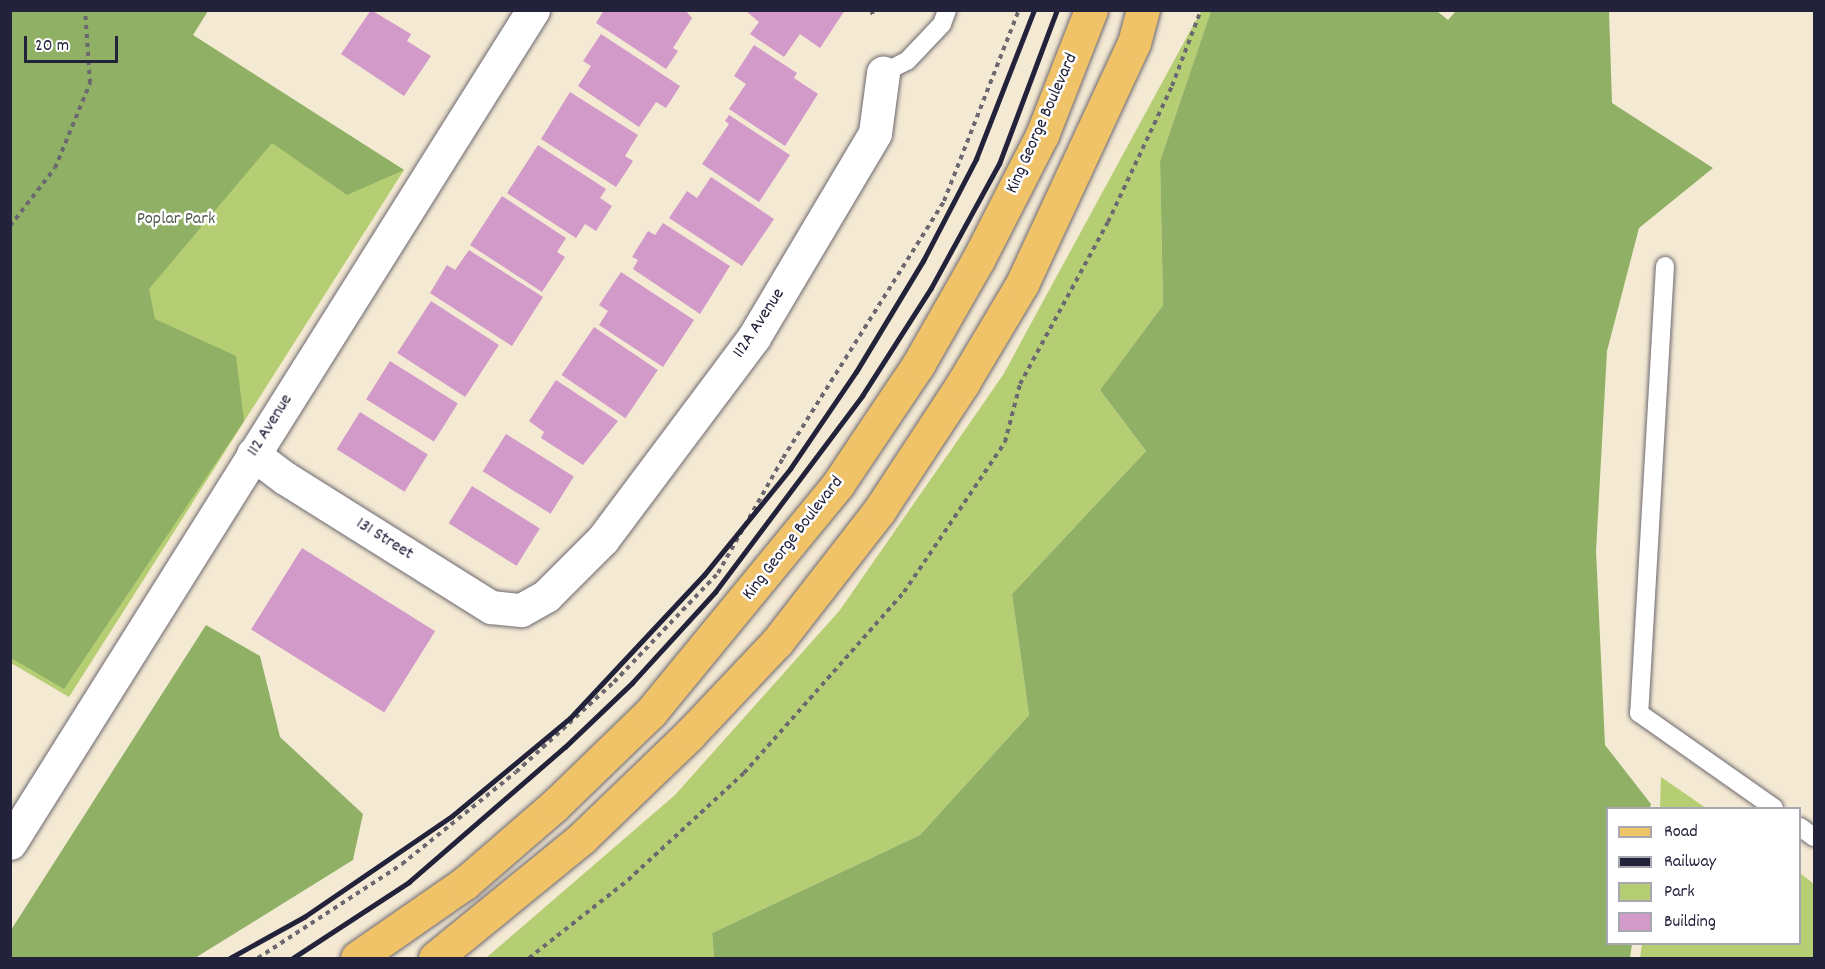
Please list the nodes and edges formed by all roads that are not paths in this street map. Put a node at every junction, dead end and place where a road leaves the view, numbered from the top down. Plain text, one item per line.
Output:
1 (532, 10) edge
2 (947, 10) edge
3 (1091, 10) edge
4 (1143, 10) edge
5 (883, 73) joint
6 (1665, 267) dead end
7 (253, 454) junction
8 (521, 610) joint
9 (1773, 807) edge
10 (1801, 827) edge
11 (1815, 837) edge
12 (10, 843) edge
13 (357, 958) edge
14 (435, 958) edge

1 - 7 street, 112 Avenue
2 - 5 lane, 112A Avenue
3 - 13 main road, King George Boulevard
4 - 14 main road
5 - 8 street, 112A Avenue
6 - 9 lane
7 - 8 street, 131 Street
7 - 12 street, 112 Avenue
10 - 11 lane

